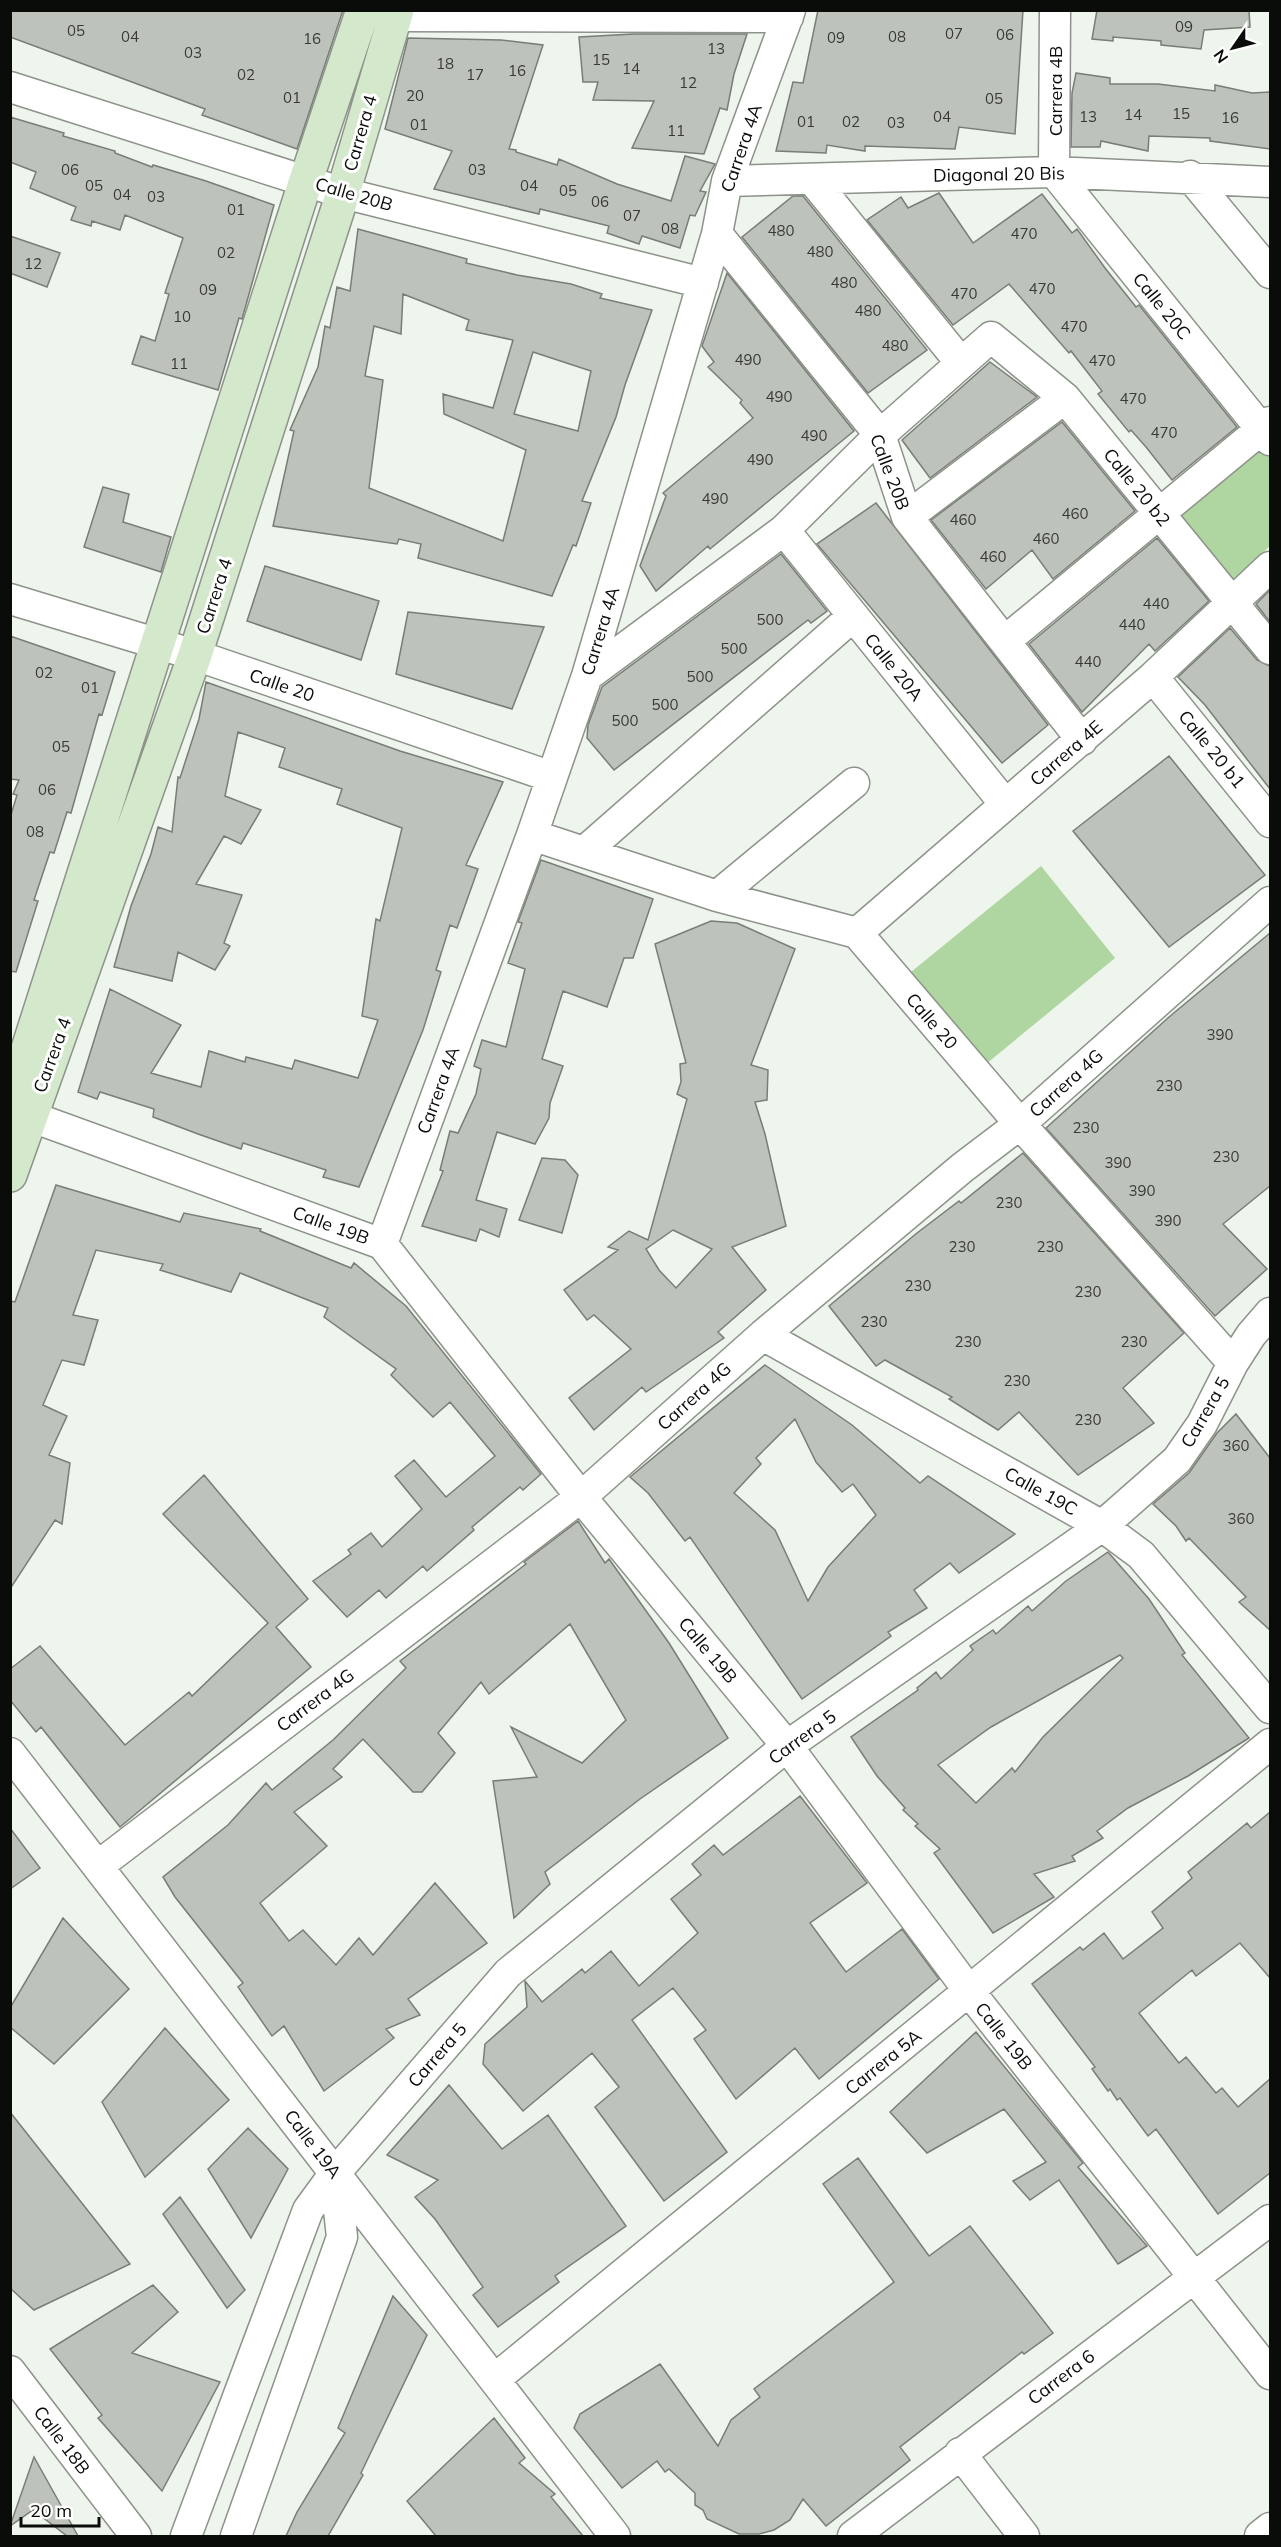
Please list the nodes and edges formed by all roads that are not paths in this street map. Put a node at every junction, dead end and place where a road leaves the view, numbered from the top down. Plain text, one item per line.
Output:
1 (363, 10) edge
2 (1055, 10) edge
3 (396, 13) edge
4 (789, 14) edge
5 (10, 87) edge
6 (1054, 172) junction
7 (1190, 176) junction
8 (812, 179) junction
9 (306, 180) junction
10 (727, 181) junction
11 (1270, 182) edge
12 (343, 193) junction
13 (717, 234) junction
14 (1270, 273) edge
15 (703, 283) junction
16 (961, 363) junction
17 (1065, 398) junction
18 (1268, 430) edge
19 (880, 435) junction
20 (1160, 514) junction
21 (907, 517) junction
22 (784, 530) junction
23 (1270, 567) edge
24 (10, 599) edge
25 (1232, 605) junction
26 (853, 616) junction
27 (1005, 641) junction
28 (158, 644) junction
29 (1270, 649) edge
30 (195, 655) junction
31 (587, 676) junction
32 (1153, 677) junction
33 (1082, 740) junction
34 (552, 777) junction
35 (854, 783) dead end
36 (1005, 804) junction
37 (1270, 822) edge
38 (532, 835) junction
39 (584, 852) junction
40 (717, 896) junction
41 (1270, 902) edge
42 (857, 933) junction
43 (17, 1109) edge
44 (1020, 1124) junction
45 (10, 1175) edge
46 (382, 1244) junction
47 (1270, 1313) edge
48 (763, 1335) junction
49 (1233, 1363) junction
50 (581, 1497) junction
51 (1102, 1526) junction
52 (1270, 1708) edge
53 (1270, 1744) edge
54 (788, 1746) junction
55 (10, 1753) edge
56 (98, 1866) junction
57 (969, 1991) junction
58 (335, 2173) junction
59 (1270, 2220) edge
60 (1194, 2277) junction
61 (10, 2371) edge
62 (1270, 2374) edge
63 (495, 2379) junction
64 (960, 2453) junction
65 (1270, 2528) edge
66 (136, 2536) edge
67 (186, 2536) edge
68 (236, 2536) edge
69 (615, 2536) edge
70 (854, 2536) edge
71 (1024, 2536) edge
72 (1260, 2536) edge

1 - 9 main road, Carrera 4
2 - 6 street, Carrera 4B
3 - 4 street
3 - 12 main road, Carrera 4
4 - 10 street, Carrera 4A
5 - 9 street, Calle 20B
6 - 7 street, Diagonal 20 Bis
6 - 8 street, Diagonal 20 Bis
6 - 18 street, Calle 20C
7 - 11 street, Diagonal 20 Bis
7 - 14 street
8 - 10 street, Diagonal 20 Bis
8 - 16 street
9 - 12 street, Calle 20B
9 - 28 main road, Carrera 4
10 - 13 street, Carrera 4A
12 - 15 street, Calle 20B
12 - 30 main road, Carrera 4
13 - 15 street, Carrera 4A
13 - 19 street, Calle 20B
15 - 31 street, Carrera 4A
16 - 17 street, Calle 20 b2
16 - 19 street
17 - 20 street, Calle 20 b2
17 - 21 street
18 - 20 street
19 - 21 street, Calle 20B
19 - 22 street
20 - 25 street, Calle 20 b2
20 - 27 street
21 - 27 street, Calle 20B
22 - 26 street, Calle 20A
22 - 31 street
23 - 25 street, Carrera 4E
24 - 28 street, Calle 20
25 - 29 street, Calle 20 b2
25 - 32 street, Carrera 4E
26 - 36 street, Calle 20A
26 - 39 street
27 - 33 street, Calle 20B
28 - 30 street, Calle 20
28 - 43 main road, Carrera 4
30 - 34 street, Calle 20
30 - 43 main road, Carrera 4
31 - 34 street, Carrera 4A
32 - 33 street, Carrera 4E
32 - 37 street, Calle 20 b1
33 - 36 street, Carrera 4E
34 - 38 street, Carrera 4A
35 - 40 street
36 - 42 street, Carrera 4E
38 - 39 street
38 - 46 street, Carrera 4A
39 - 40 street
40 - 42 street
41 - 44 street, Carrera 4G
42 - 44 street, Calle 20
43 - 45 main road, Carrera 4
43 - 46 street, Calle 19B
44 - 48 street, Carrera 4G
44 - 49 street, Calle 20
46 - 50 street, Calle 19B
47 - 49 street, Carrera 5
48 - 50 street, Carrera 4G
48 - 51 street, Calle 19C
49 - 51 street, Carrera 5
50 - 54 street, Calle 19B
50 - 56 street, Carrera 4G
51 - 52 street, Calle 19C
51 - 54 street, Carrera 5
53 - 57 street, Carrera 5A
54 - 57 street, Calle 19B
54 - 58 street, Carrera 5
55 - 56 street, Calle 19A
56 - 58 street, Calle 19A
57 - 60 street, Calle 19B
57 - 63 street, Carrera 5A
58 - 63 street, Calle 19A
58 - 67 street, Carrera 5
58 - 68 street
59 - 60 street, Carrera 6
60 - 62 street, Calle 19B
60 - 64 street, Carrera 6
61 - 66 street, Calle 18B
63 - 69 street, Calle 19A
64 - 70 street, Carrera 6
64 - 71 street
65 - 72 street

